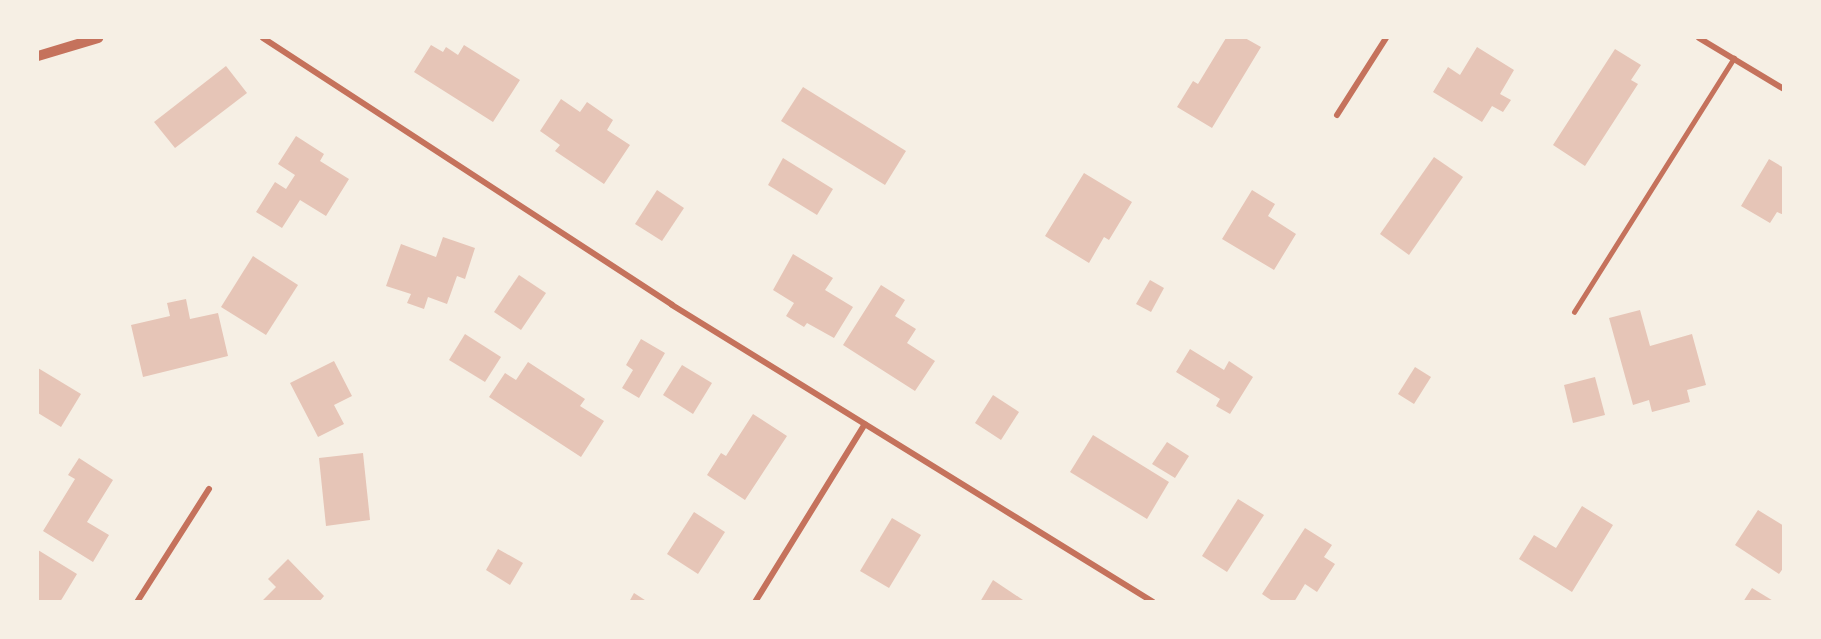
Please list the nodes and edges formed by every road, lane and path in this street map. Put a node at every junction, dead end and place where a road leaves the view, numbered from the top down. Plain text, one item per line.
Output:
1 (98, 38) edge
2 (263, 38) edge
3 (1386, 38) edge
4 (1699, 38) edge
5 (38, 56) edge
6 (1734, 58) junction
7 (1784, 89) edge
8 (1337, 115) dead end
9 (1574, 312) dead end
10 (865, 424) junction
11 (209, 489) dead end
12 (137, 602) edge
13 (755, 602) edge
14 (1153, 602) edge

1 - 5 street
2 - 10 street
3 - 8 street
4 - 6 street
6 - 7 street
6 - 9 lane
10 - 13 street
10 - 14 street
11 - 12 street

